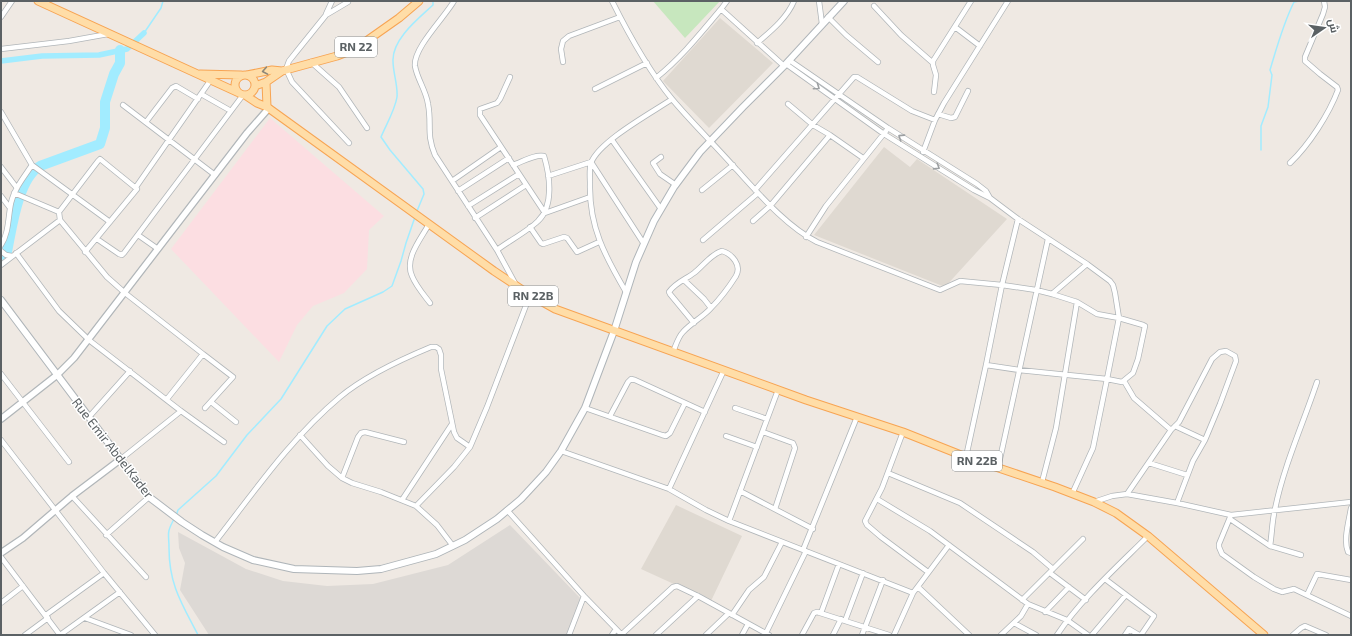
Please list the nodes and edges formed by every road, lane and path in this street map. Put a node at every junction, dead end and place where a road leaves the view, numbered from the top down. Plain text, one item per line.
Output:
1 (12, 1) edge
2 (38, 1) edge
3 (332, 1) edge
4 (419, 1) edge
5 (454, 1) edge
6 (612, 1) edge
7 (727, 1) edge
8 (794, 1) edge
9 (819, 1) edge
10 (844, 1) edge
11 (971, 1) edge
12 (1008, 1) edge
13 (1324, 1) edge
14 (348, 2) edge
15 (874, 6) dead end
16 (721, 9) junction
17 (326, 15) junction
18 (1, 17) edge
19 (620, 17) junction
20 (828, 17) junction
21 (822, 24) junction
22 (955, 27) junction
23 (110, 34) junction
24 (757, 43) junction
25 (980, 46) junction
26 (1, 49) edge
27 (311, 62) junction
28 (563, 62) dead end
29 (878, 62) dead end
30 (647, 63) junction
31 (786, 63) junction
32 (933, 63) junction
33 (284, 70) junction
34 (198, 74) junction
35 (245, 75) junction
36 (510, 77) dead end
37 (656, 78) junction
38 (210, 81) junction
39 (266, 82) junction
40 (255, 86) junction
41 (595, 89) dead end
42 (968, 91) dead end
43 (934, 92) dead end
44 (201, 94) junction
45 (242, 94) junction
46 (838, 94) junction
47 (198, 99) junction
48 (672, 99) junction
49 (835, 99) junction
50 (788, 104) dead end
51 (123, 105) dead end
52 (268, 108) junction
53 (231, 111) junction
54 (1, 112) edge
55 (938, 114) junction
56 (935, 120) junction
57 (146, 122) junction
58 (813, 125) junction
59 (367, 128) dead end
60 (888, 128) junction
61 (830, 134) junction
62 (884, 134) junction
63 (612, 140) junction
64 (169, 141) junction
65 (711, 142) junction
66 (349, 143) dead end
67 (501, 147) junction
68 (924, 151) junction
69 (660, 157) dead end
70 (920, 157) junction
71 (508, 158) junction
72 (863, 158) junction
73 (194, 159) junction
74 (591, 162) junction
75 (1290, 163) dead end
76 (513, 165) junction
77 (733, 165) junction
78 (1, 167) edge
79 (35, 167) junction
80 (519, 174) junction
81 (215, 175) junction
82 (548, 176) junction
83 (452, 181) junction
84 (676, 184) junction
85 (526, 185) junction
86 (136, 187) junction
87 (702, 190) dead end
88 (458, 191) junction
89 (757, 191) junction
90 (18, 193) junction
91 (72, 194) junction
92 (1, 196) edge
93 (590, 197) junction
94 (990, 198) junction
95 (771, 205) junction
96 (468, 206) junction
97 (10, 208) junction
98 (661, 209) junction
99 (59, 212) junction
100 (545, 212) junction
101 (475, 218) junction
102 (1018, 219) junction
103 (60, 220) junction
104 (753, 221) dead end
105 (110, 222) junction
106 (426, 222) junction
107 (530, 227) junction
108 (138, 235) junction
109 (806, 236) junction
110 (96, 239) junction
111 (1048, 239) junction
112 (703, 240) dead end
113 (599, 242) junction
114 (644, 244) junction
115 (1, 245) edge
116 (158, 249) junction
117 (497, 250) junction
118 (1, 251) edge
119 (85, 252) junction
120 (12, 255) junction
121 (1087, 264) junction
122 (1, 265) edge
123 (684, 280) junction
124 (1002, 285) junction
125 (516, 286) junction
126 (1036, 290) junction
127 (626, 292) junction
128 (125, 293) junction
129 (1052, 294) junction
130 (530, 295) junction
131 (1, 300) edge
132 (1077, 302) junction
133 (430, 303) dead end
134 (711, 308) junction
135 (1119, 318) junction
136 (694, 323) junction
137 (614, 330) junction
138 (89, 340) junction
139 (673, 352) junction
140 (203, 354) junction
141 (986, 365) junction
142 (724, 370) junction
143 (1019, 370) junction
144 (130, 371) junction
145 (1, 374) edge
146 (57, 375) junction
147 (1065, 375) junction
148 (1107, 379) junction
149 (1124, 381) junction
150 (1317, 382) dead end
151 (778, 390) junction
152 (167, 399) junction
153 (211, 402) junction
154 (23, 403) junction
155 (684, 403) junction
156 (205, 408) dead end
157 (585, 408) junction
158 (736, 408) dead end
159 (181, 411) junction
160 (705, 412) junction
161 (610, 416) junction
162 (89, 417) junction
163 (857, 417) junction
164 (1, 419) edge
165 (767, 419) junction
166 (236, 422) dead end
167 (452, 424) junction
168 (1175, 426) junction
169 (1171, 430) junction
170 (763, 432) junction
171 (902, 432) junction
172 (300, 435) junction
173 (726, 436) dead end
174 (1, 440) edge
175 (1205, 440) junction
176 (224, 442) dead end
177 (404, 442) dead end
178 (470, 447) junction
179 (757, 447) junction
180 (561, 451) junction
181 (966, 457) junction
182 (121, 459) junction
183 (69, 462) dead end
184 (1149, 463) junction
185 (998, 468) junction
186 (888, 473) junction
187 (1187, 475) junction
188 (342, 478) junction
189 (1042, 482) junction
190 (669, 489) junction
191 (740, 491) junction
192 (1072, 494) junction
193 (1127, 494) junction
194 (72, 496) junction
195 (149, 497) junction
196 (877, 499) junction
197 (402, 500) junction
198 (1094, 502) junction
199 (1351, 502) edge
200 (1177, 503) junction
201 (416, 506) junction
202 (1351, 508) edge
203 (775, 509) junction
204 (56, 510) junction
205 (507, 510) junction
206 (1275, 510) junction
207 (1231, 517) junction
208 (729, 521) junction
209 (813, 529) junction
210 (106, 535) junction
211 (1148, 536) junction
212 (1083, 539) dead end
213 (215, 542) junction
214 (782, 542) junction
215 (949, 545) junction
216 (453, 546) junction
217 (1270, 546) junction
218 (805, 551) junction
219 (1, 553) edge
220 (1351, 553) edge
221 (1301, 555) dead end
222 (1, 558) edge
223 (839, 564) junction
224 (1051, 571) junction
225 (863, 572) junction
226 (928, 572) junction
227 (104, 573) junction
228 (146, 577) dead end
229 (1104, 579) junction
230 (883, 580) junction
231 (1351, 580) edge
232 (23, 586) junction
233 (918, 587) junction
234 (1069, 587) junction
235 (120, 592) junction
236 (913, 593) junction
237 (1306, 595) junction
238 (584, 596) junction
239 (698, 596) junction
240 (1126, 596) junction
241 (1022, 600) junction
242 (1086, 600) junction
243 (1, 603) edge
244 (1028, 604) junction
245 (1045, 612) junction
246 (821, 613) junction
247 (730, 614) junction
248 (47, 616) junction
249 (1351, 616) edge
250 (85, 618) junction
251 (843, 620) junction
252 (1067, 620) junction
253 (1014, 623) junction
254 (748, 624) junction
255 (866, 627) junction
256 (616, 629) junction
257 (768, 634) edge
258 (26, 635) edge
259 (60, 635) edge
260 (131, 635) edge
261 (156, 635) edge
262 (569, 635) edge
263 (612, 635) edge
264 (622, 635) edge
265 (656, 635) edge
266 (706, 635) edge
267 (742, 635) edge
268 (802, 635) edge
269 (833, 635) edge
270 (862, 635) edge
271 (889, 635) edge
272 (894, 635) edge
273 (969, 635) edge
274 (1001, 635) edge
275 (1036, 635) edge
276 (1057, 635) edge
277 (1088, 635) edge
278 (1092, 635) edge
279 (1125, 635) edge
280 (1140, 635) edge
281 (1264, 635) edge
282 (1293, 635) edge
283 (1326, 635) edge

1 - 18 street
2 - 23 main road, RN 22
3 - 17 street
4 - 27 main road, RN 22
5 - 83 street
6 - 19 street
7 - 16 street
8 - 24 street
9 - 21 street
10 - 20 main road, Rue Emir AbdelKader
11 - 22 street
12 - 25 street
13 - 75 street
14 - 17 street
15 - 32 street
16 - 24 street
16 - 37 street
17 - 33 street
19 - 28 street
19 - 30 street
20 - 21 main road, Rue Emir AbdelKader
20 - 29 street
21 - 31 main road, Rue Emir AbdelKader
22 - 25 street
22 - 32 street
23 - 26 street
23 - 34 main road, RN 22
24 - 31 street
25 - 55 street
27 - 33 main road, RN 22
27 - 59 street
30 - 37 street
30 - 41 street
31 - 46 street
31 -> 49 street
31 - 65 main road, Rue Emir AbdelKader
32 - 43 street
33 -> 35 main road, RN 22
33 - 39 main road, RN 22
33 - 66 street
34 - 35 main road, RN 22
34 - 38 main road, RN 22
35 - 40 main road
35 - 45 main road
36 - 67 street
37 - 48 street
38 - 44 street
38 - 45 main road, RN 22
39 - 40 main road, RN 22
39 - 52 main road
40 - 45 main road
40 - 52 main road, RN 22B
42 - 55 street
44 - 47 street
44 - 53 street
45 - 52 main road, RN 22B
45 - 53 street
46 - 49 street
46 - 56 street
46 - 60 street
47 - 57 street
47 - 64 street
48 - 63 street
48 - 65 street
49 - 58 street
49 - 62 street
50 - 58 street
51 - 57 street
52 - 81 street
52 - 106 main road, RN 22B
53 - 73 street
54 - 79 street
55 - 56 street
56 - 68 street
57 - 64 street
58 - 61 street
58 - 89 street
60 - 62 street
68 -> 60 street
61 - 72 street
61 - 95 street
62 - 70 street
62 - 72 street
63 - 74 street
63 - 98 street
64 - 73 street
64 - 86 street
65 - 77 street
65 - 84 main road, Rue Emir AbdelKader
67 - 71 street
67 - 83 street
68 - 70 street
68 - 94 street
69 - 84 street
70 -> 94 street
71 - 76 street
71 - 88 street
72 - 109 street
73 - 81 street
73 - 108 street
74 - 82 street
74 - 93 street
74 - 114 street
76 - 80 street
76 - 82 street
77 - 87 street
77 - 89 street
78 - 90 street
79 - 90 street
79 - 91 street
80 - 85 street
80 - 96 street
81 - 116 street
82 - 100 street
83 - 88 street
84 - 98 main road, Rue Emir AbdelKader
85 - 100 street
85 - 101 street
86 - 91 street
86 - 105 street
88 - 96 street
89 - 95 street
89 - 112 street
90 - 97 street
90 - 99 street
91 - 99 street
91 - 105 street
92 - 97 street
93 - 100 street
93 - 113 street
94 - 102 street
95 - 104 street
95 - 109 street
96 - 101 street
97 - 115 street
98 - 114 main road, Rue Emir AbdelKader
99 - 103 street
100 - 107 street
101 - 117 street
102 - 111 street
102 - 124 street
103 - 119 street
103 - 120 street
105 - 110 street
106 - 125 main road, RN 22B
106 - 133 street
107 - 113 street
107 - 117 street
108 - 110 street
108 - 116 street
109 - 124 street
110 - 119 street
111 - 121 street
111 - 126 street
113 - 127 street
114 - 127 main road, Rue Emir AbdelKader
116 - 128 street
117 - 125 street
118 - 120 street
119 - 128 street
120 - 122 street
120 - 138 street
121 - 129 street
121 - 135 street
123 - 134 street
123 - 134 street
123 - 136 street
124 - 126 street
124 - 141 street
125 - 130 main road, RN 22B
126 - 129 street
126 - 143 street
127 - 137 main road, Rue Emir AbdelKader
128 - 138 street
128 - 140 street
129 - 132 street
130 - 137 main road, RN 22B
130 - 178 street
131 - 146 main road, Rue Emir AbdelKader
132 - 135 street
132 - 147 street
134 - 136 street
135 - 148 street
135 - 149 street
136 - 139 street
137 - 139 main road, RN 22B
137 - 157 main road, Rue Emir AbdelKader
138 - 144 street
138 - 146 street
139 - 142 main road, RN 22B
140 - 152 street
140 - 153 street
141 - 143 street
141 - 181 street
142 - 151 main road, RN 22B
142 - 160 street
143 - 147 street
143 - 185 street
144 - 152 street
144 - 162 street
145 - 154 street
146 - 154 street
146 - 162 main road, Rue Emir AbdelKader
147 - 148 street
147 - 189 street
148 - 149 street
148 - 192 street
149 - 169 street
150 - 206 street
151 - 163 main road, RN 22B
151 - 165 street
152 - 159 street
153 - 156 street
153 - 166 street
154 - 164 street
154 - 183 street
155 - 160 street
155 - 161 street
155 - 161 street
157 - 161 street
157 - 180 main road, Rue Emir AbdelKader
158 - 165 street
159 - 176 street
159 - 182 street
160 - 190 street
162 - 182 main road, Rue Emir AbdelKader
163 - 171 main road, RN 22B
163 - 209 street
165 - 170 street
167 - 172 street
167 - 178 street
167 - 197 street
168 - 169 street
168 - 175 street
168 - 175 street
169 - 184 street
170 - 179 street
170 - 203 street
171 - 181 main road, RN 22B
171 - 186 street
172 - 188 street
172 - 213 street
173 - 179 street
174 - 204 street
175 - 187 street
177 - 188 street
178 - 201 street
179 - 191 street
180 - 190 street
180 - 205 main road, Rue Emir AbdelKader
181 - 185 main road, RN 22B
182 - 194 street
182 - 195 main road, Rue Emir AbdelKader
184 - 187 street
184 - 193 street
185 - 189 main road, RN 22B
186 - 196 street
186 - 224 street
187 - 200 street
188 - 197 street
189 - 192 main road, RN 22B
190 - 208 street
191 - 203 street
191 - 208 street
192 - 198 main road, RN 22B
193 - 198 street
193 - 200 street
194 - 204 street
194 - 210 street
195 - 210 street
195 - 213 main road, Rue Emir AbdelKader
196 - 215 street
196 - 226 street
197 - 201 street
198 - 211 main road, RN 22B
199 - 206 street
200 - 207 street
201 - 216 street
202 - 220 street
203 - 209 street
204 - 219 street
204 - 227 street
205 - 216 main road, Rue Emir AbdelKader
205 - 238 street
206 - 207 street
206 - 217 street
207 - 217 street
207 - 237 street
208 - 214 street
209 - 218 street
210 - 228 street
211 - 229 street
211 - 281 main road, RN 22B
212 - 224 street
213 - 216 main road, Rue Emir AbdelKader
214 - 218 street
214 - 247 street
215 - 226 street
215 - 241 street
217 - 221 street
218 - 223 street
218 - 257 street
222 - 232 street
223 - 225 street
223 - 246 street
224 - 234 street
224 - 241 street
225 - 230 street
225 - 251 street
226 - 233 street
227 - 235 street
227 - 248 street
229 - 240 street
229 - 242 street
230 - 236 street
230 - 255 street
231 - 237 street
232 - 243 street
232 - 248 street
233 - 236 street
233 - 273 street
234 - 242 street
234 - 245 street
235 - 250 street
235 - 261 street
236 - 272 street
237 - 249 street
238 - 256 street
238 - 262 street
239 - 247 street
239 - 264 street
239 - 265 street
240 - 278 street
240 - 280 street
241 - 244 street
242 - 252 street
244 - 245 street
244 - 253 street
245 - 252 street
246 - 251 street
246 - 268 street
247 - 254 street
247 - 266 street
248 - 258 street
248 - 259 street
250 - 259 street
250 - 260 street
251 - 255 street
251 - 269 street
252 - 276 street
252 - 277 street
253 - 274 street
253 - 275 street
254 - 257 street
254 - 267 street
255 - 270 street
255 - 271 street
256 - 263 street
256 - 264 street
279 - 280 street
282 - 283 street

